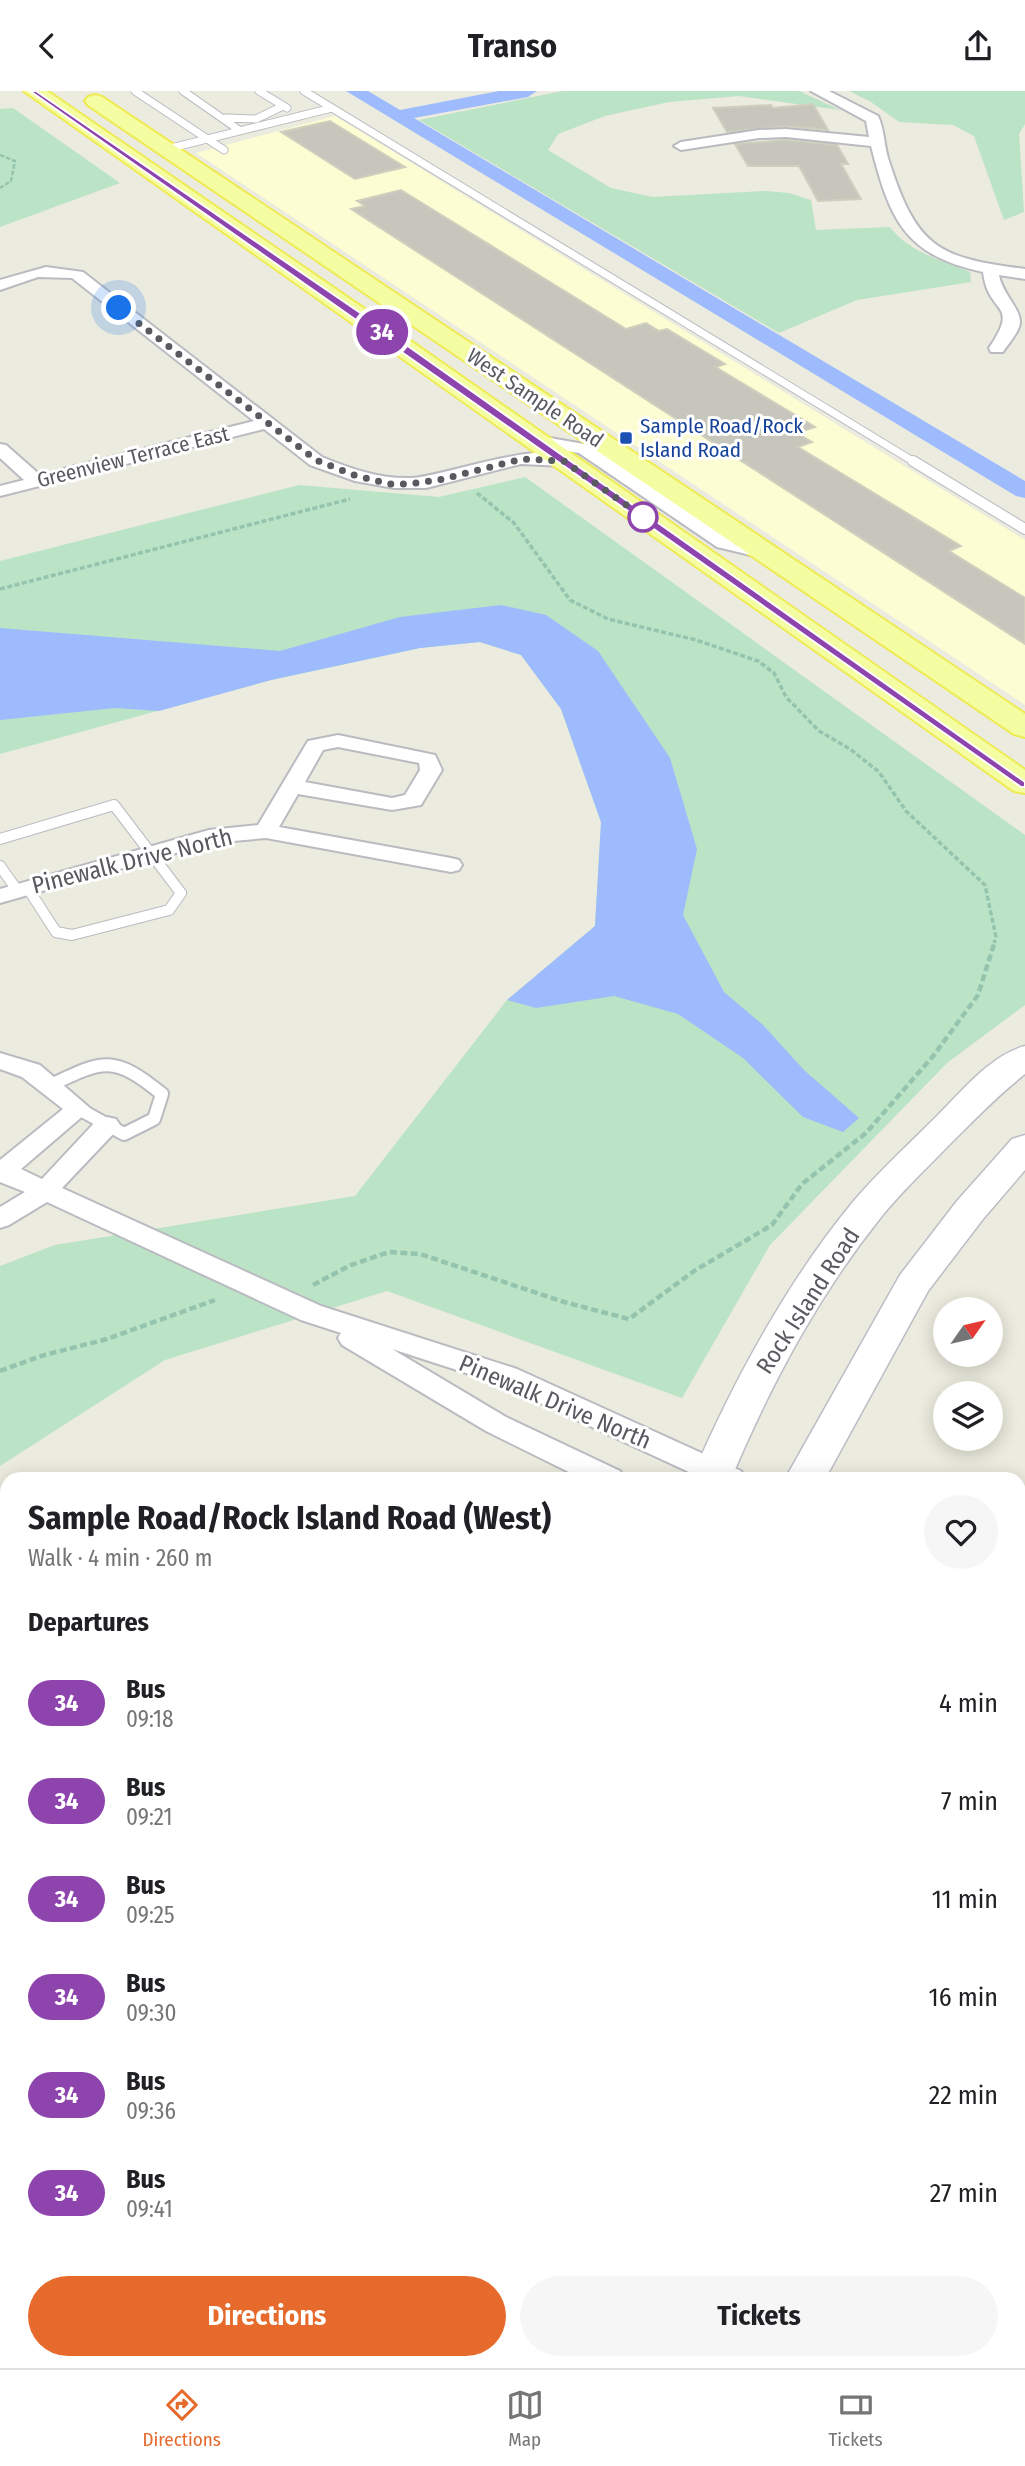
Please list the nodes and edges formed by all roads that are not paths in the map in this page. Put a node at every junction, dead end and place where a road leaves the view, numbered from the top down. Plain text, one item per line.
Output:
1 (34, 91) edge
2 (80, 91) edge
3 (135, 91) edge
4 (183, 91) edge
5 (259, 91) edge
6 (304, 91) edge
7 (818, 91) edge
8 (283, 106) junction
9 (332, 108) junction
10 (303, 115) junction
11 (225, 118) junction
12 (239, 130) junction
13 (206, 138) junction
14 (875, 142) junction
15 (681, 146) dead end
16 (167, 149) junction
17 (224, 150) dead end
18 (166, 181) junction
19 (267, 216) junction
20 (990, 270) junction
21 (1025, 274) edge
22 (0, 285) edge
23 (374, 326) junction
24 (997, 348) dead end
25 (267, 423) junction
26 (578, 426) junction
27 (534, 440) junction
28 (0, 449) edge
29 (564, 461) junction
30 (354, 475) junction
31 (37, 482) junction
32 (0, 491) edge
33 (1025, 529) edge
34 (759, 551) junction
35 (1022, 724) edge
36 (1025, 784) edge
37 (291, 786) junction
38 (265, 831) junction
39 (0, 839) edge
40 (151, 853) junction
41 (452, 865) dead end
42 (0, 866) edge
43 (15, 891) edge
44 (1025, 1058) edge
45 (0, 1061) edge
46 (49, 1086) junction
47 (79, 1109) junction
48 (107, 1125) junction
49 (1025, 1147) edge
50 (1, 1172) edge
51 (45, 1191) junction
52 (0, 1219) edge
53 (311, 1313) junction
54 (595, 1472) edge
55 (710, 1472) edge
56 (720, 1472) edge
57 (809, 1472) edge

1 - 18 main road, West Sample Road
2 - 16 main road, West Sample Road
3 - 13 lane
4 - 11 lane
5 - 8 lane
6 - 9 lane
7 - 14 street
8 - 10 lane
8 - 11 lane
9 - 10 lane
9 - 33 lane
10 - 12 lane
11 - 12 lane
12 - 13 lane
13 - 16 lane
13 - 17 lane
14 - 15 street
14 - 20 street
16 - 19 main road, West Sample Road
18 - 19 main road
18 - 23 main road, West Sample Road
19 - 26 main road, West Sample Road
20 - 21 street
20 - 24 street
22 - 25 street
23 - 26 main road
23 - 27 main road, West Sample Road
25 - 30 street
25 - 31 street, Greenview Terrace East
26 - 34 main road, West Sample Road
27 - 29 main road, West Sample Road
27 - 30 street
27 - 34 street
28 - 31 street
29 - 30 street
29 - 36 main road, West Sample Road
31 - 32 street, Greenview Terrace East
34 - 35 main road, West Sample Road
37 - 37 street, Pinewalk Drive North
37 - 38 street, Pinewalk Drive North
38 - 40 street, Pinewalk Drive North
38 - 41 street, Pinewalk Drive North
39 - 40 lane
40 - 43 street, Pinewalk Drive North
40 - 43 lane
42 - 43 lane
44 - 56 main road, Rock Island Road
45 - 46 street
46 - 47 street
46 - 48 lane
47 - 48 lane
47 - 50 street, Pinewalk Drive North
48 - 51 street
49 - 57 main road
50 - 51 street, Pinewalk Drive North
51 - 52 street
51 - 53 street, Pinewalk Drive North
53 - 54 street, Pinewalk Drive North
53 - 55 street, Pinewalk Drive North

